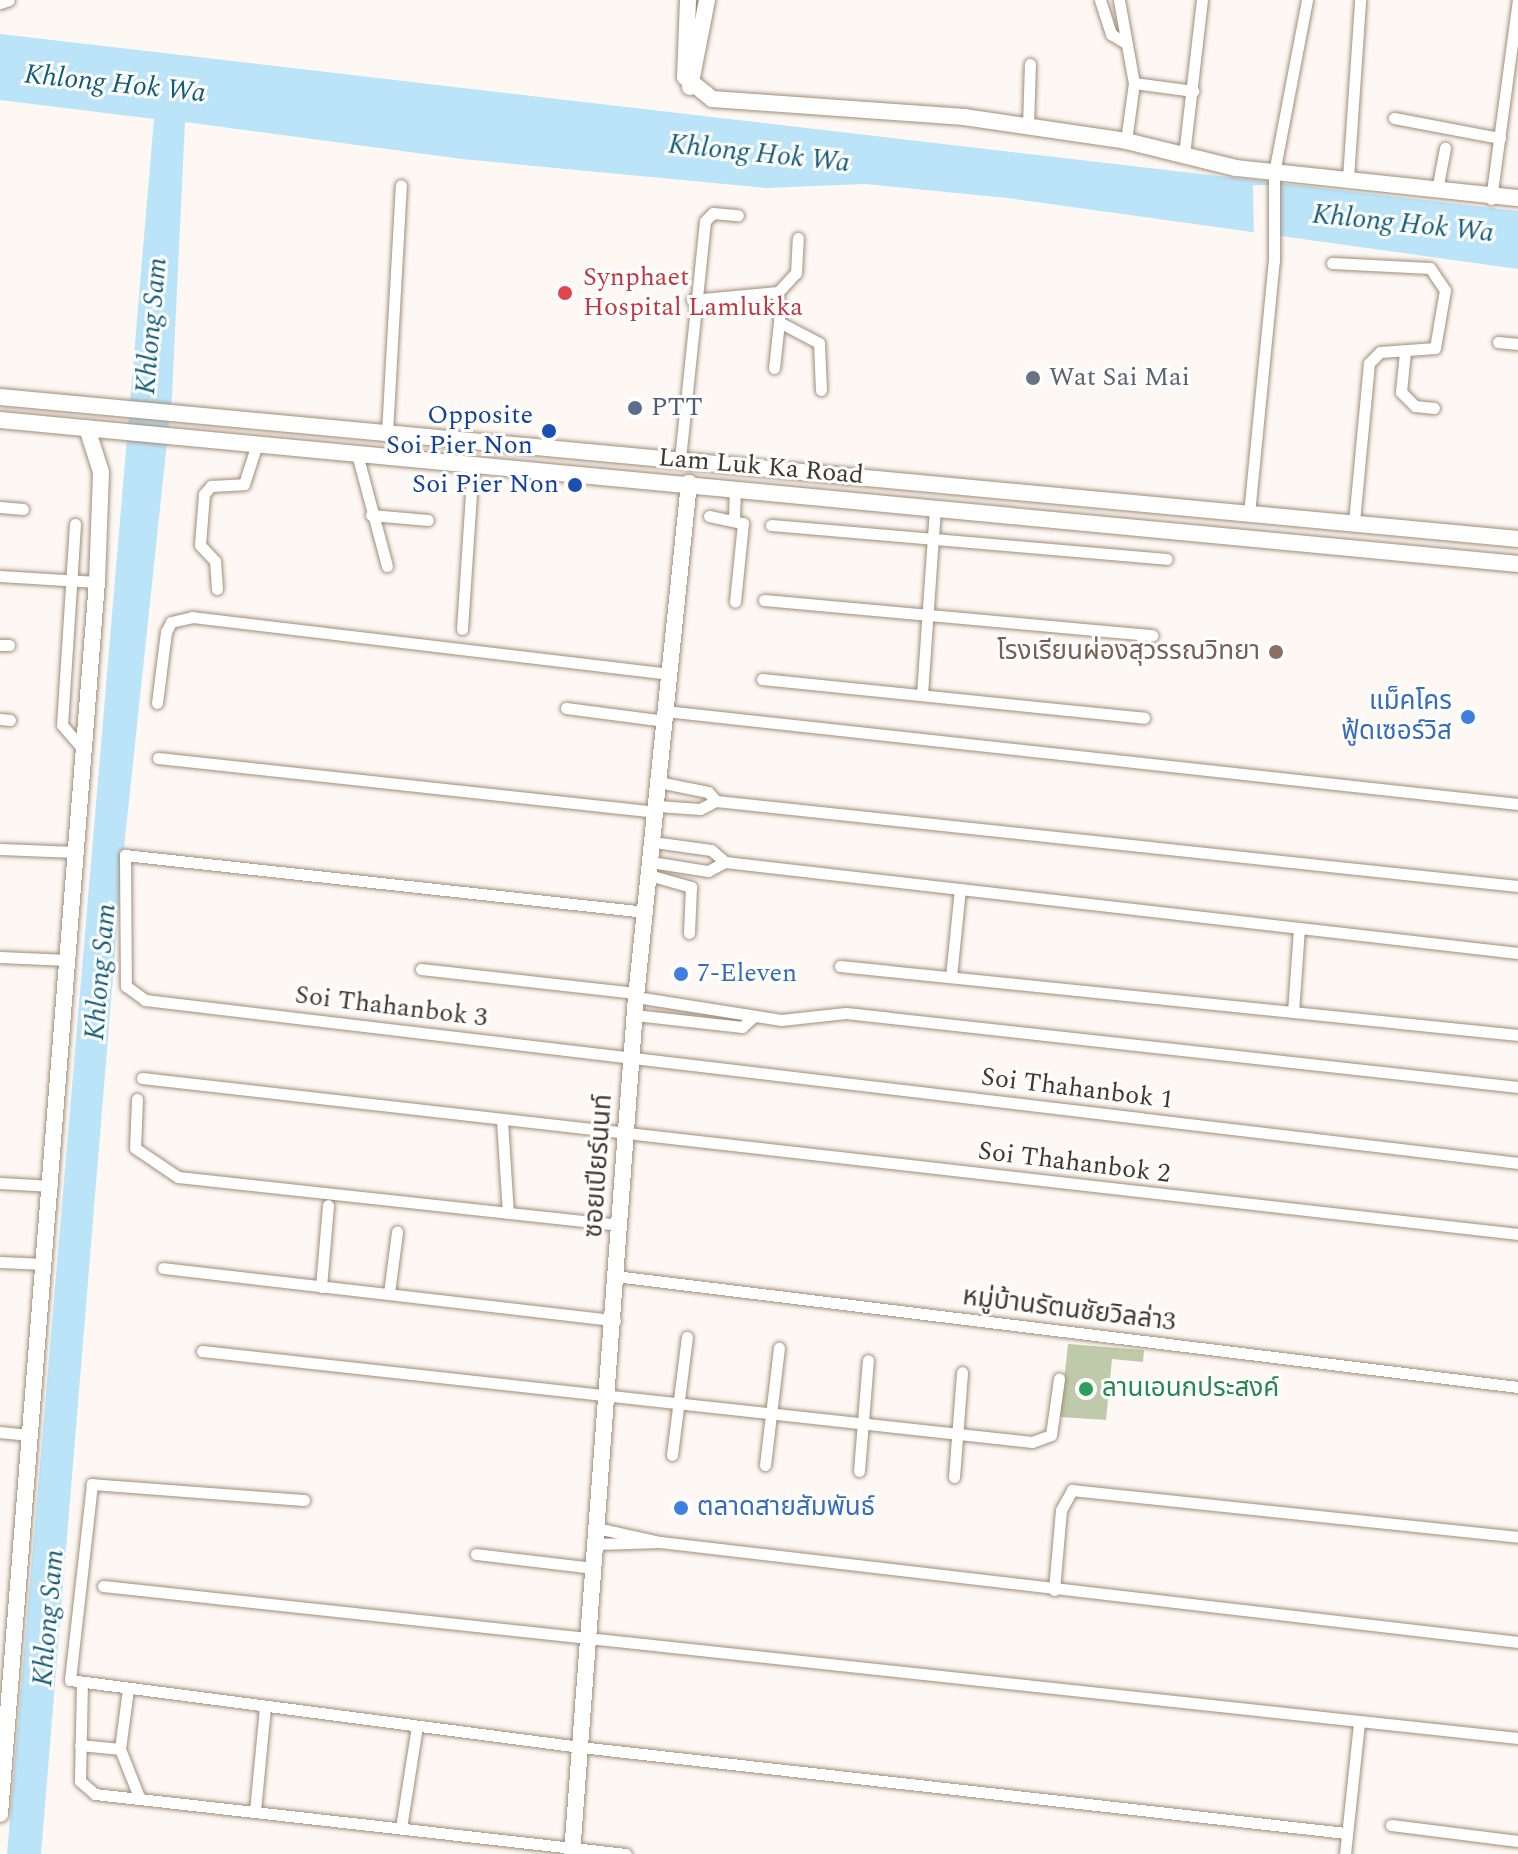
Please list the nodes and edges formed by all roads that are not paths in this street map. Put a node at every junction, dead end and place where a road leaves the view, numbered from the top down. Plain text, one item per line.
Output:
1 (9, 0) edge
2 (688, 0) edge
3 (707, 0) edge
4 (1100, 0) edge
5 (1119, 0) edge
6 (1202, 0) edge
7 (1307, 0) edge
8 (1360, 0) edge
9 (1518, 0) edge
10 (0, 3) edge
11 (1124, 42) junction
12 (1030, 64) dead end
13 (1134, 83) junction
14 (690, 87) junction
15 (1193, 91) junction
16 (1394, 118) dead end
17 (1028, 126) junction
18 (1500, 138) junction
19 (1126, 141) junction
20 (1445, 148) dead end
21 (1184, 155) junction
22 (1273, 176) junction
23 (1348, 178) junction
24 (401, 185) dead end
25 (1437, 190) junction
26 (1518, 198) edge
27 (1491, 199) junction
28 (738, 215) dead end
29 (798, 238) dead end
30 (1332, 263) dead end
31 (778, 292) junction
32 (692, 300) junction
33 (779, 322) junction
34 (1498, 342) dead end
35 (1518, 344) edge
36 (1405, 352) junction
37 (774, 368) dead end
38 (821, 390) dead end
39 (0, 397) edge
40 (1434, 408) dead end
41 (0, 420) edge
42 (95, 428) junction
43 (387, 433) junction
44 (257, 444) junction
45 (357, 454) junction
46 (680, 459) junction
47 (473, 464) junction
48 (689, 483) junction
49 (735, 487) junction
50 (1012, 491) junction
51 (0, 507) edge
52 (935, 508) junction
53 (23, 509) dead end
54 (1013, 514) junction
55 (1249, 514) junction
56 (371, 515) junction
57 (709, 516) dead end
58 (734, 517) junction
59 (428, 520) dead end
60 (1354, 523) junction
61 (75, 524) dead end
62 (771, 525) dead end
63 (933, 539) junction
64 (1518, 539) edge
65 (1167, 559) dead end
66 (1518, 564) edge
67 (387, 566) dead end
68 (0, 576) edge
69 (71, 581) junction
70 (97, 582) junction
71 (217, 589) dead end
72 (764, 600) dead end
73 (735, 602) dead end
74 (926, 616) junction
75 (462, 629) dead end
76 (1152, 635) dead end
77 (669, 674) junction
78 (762, 679) dead end
79 (922, 694) junction
80 (157, 703) dead end
81 (566, 708) dead end
82 (665, 716) junction
83 (1144, 718) dead end
84 (84, 750) junction
85 (158, 758) dead end
86 (658, 782) junction
87 (716, 801) junction
88 (1518, 804) edge
89 (657, 809) junction
90 (653, 842) junction
91 (0, 849) edge
92 (76, 852) junction
93 (725, 862) junction
94 (650, 868) junction
95 (1518, 886) edge
96 (960, 889) junction
97 (646, 912) junction
98 (1299, 928) junction
99 (689, 933) dead end
100 (1518, 953) edge
101 (0, 957) edge
102 (68, 960) junction
103 (840, 966) dead end
104 (421, 969) dead end
105 (951, 977) junction
106 (636, 995) junction
107 (1293, 1012) junction
108 (634, 1015) junction
109 (753, 1017) junction
110 (1518, 1035) edge
111 (631, 1059) junction
112 (142, 1078) dead end
113 (1518, 1087) edge
114 (137, 1099) dead end
115 (502, 1121) junction
116 (625, 1132) junction
117 (1518, 1163) edge
118 (0, 1183) edge
119 (52, 1186) junction
120 (328, 1205) dead end
121 (508, 1213) junction
122 (620, 1225) junction
123 (397, 1232) dead end
124 (1518, 1234) edge
125 (0, 1262) edge
126 (45, 1264) junction
127 (163, 1268) dead end
128 (615, 1276) junction
129 (321, 1287) junction
130 (389, 1293) junction
131 (615, 1320) junction
132 (687, 1337) dead end
133 (779, 1348) dead end
134 (202, 1351) dead end
135 (868, 1360) dead end
136 (962, 1372) dead end
137 (1059, 1379) dead end
138 (1518, 1387) edge
139 (608, 1390) junction
140 (681, 1399) junction
141 (775, 1411) junction
142 (862, 1422) junction
143 (958, 1431) junction
144 (0, 1432) edge
145 (31, 1435) junction
146 (672, 1455) dead end
147 (765, 1465) dead end
148 (859, 1471) dead end
149 (954, 1477) dead end
150 (304, 1500) dead end
151 (597, 1536) junction
152 (1518, 1537) edge
153 (476, 1554) dead end
154 (594, 1568) junction
155 (103, 1586) dead end
156 (1054, 1590) junction
157 (589, 1641) junction
158 (1518, 1642) edge
159 (4, 1673) edge
160 (82, 1683) junction
161 (128, 1689) junction
162 (265, 1707) junction
163 (1359, 1724) junction
164 (417, 1726) junction
165 (1518, 1738) edge
166 (80, 1745) junction
167 (580, 1747) junction
168 (120, 1749) junction
169 (139, 1797) junction
170 (255, 1811) junction
171 (0, 1814) edge
172 (1391, 1825) dead end
173 (401, 1828) junction
174 (1346, 1833) junction
175 (1518, 1841) edge
176 (572, 1851) edge
177 (626, 1854) edge
178 (1345, 1854) edge

1 - 10 street
2 - 14 street
3 - 14 street
4 - 11 street
5 - 11 street
6 - 15 street
7 - 22 street
8 - 23 street
9 - 18 street
11 - 13 street
12 - 17 street
13 - 15 street
13 - 19 street
14 - 17 street
15 - 21 street
16 - 18 street
17 - 19 street
18 - 27 street
19 - 21 street
20 - 25 street
21 - 22 street
22 - 23 street
22 - 55 street
23 - 25 street
24 - 43 street
25 - 27 street
26 - 27 street
28 - 32 street
29 - 31 street
30 - 36 street
31 - 32 street
31 - 33 street
32 - 46 street
33 - 37 street
33 - 38 street
34 - 35 street
36 - 40 street
36 - 60 street
39 - 43 street, Lam Luk Ka Road
41 - 42 street, Lam Luk Ka Road
42 - 44 street, Lam Luk Ka Road
42 - 70 street
43 - 46 street, Lam Luk Ka Road
44 - 45 street, Lam Luk Ka Road
44 - 71 street
45 - 47 street, Lam Luk Ka Road
45 - 56 street
46 - 50 street, Lam Luk Ka Road
47 - 48 street, Lam Luk Ka Road
47 - 75 street
48 - 49 street, Lam Luk Ka Road
48 - 77 street, ซอยเปียร์นนท์
49 - 52 street, Lam Luk Ka Road
49 - 58 street
50 - 54 street
50 - 55 street, Lam Luk Ka Road
51 - 53 street
52 - 54 street, Lam Luk Ka Road
52 - 63 street
54 - 66 street, Lam Luk Ka Road
55 - 60 street, Lam Luk Ka Road
56 - 59 street
56 - 67 street
57 - 58 street
58 - 73 street
60 - 64 street, Lam Luk Ka Road
61 - 69 street
62 - 63 street
63 - 65 street
63 - 74 street
68 - 69 street
69 - 70 street
69 - 84 street
70 - 84 street
72 - 74 street
74 - 76 street
74 - 79 street
77 - 80 street
77 - 82 street, ซอยเปียร์นนท์
78 - 79 street
79 - 83 street
81 - 82 street
82 - 86 street, ซอยเปียร์นนท์
82 - 88 street
84 - 92 street
85 - 89 street
86 - 87 street
86 - 89 street, ซอยเปียร์นนท์
87 - 89 street
87 - 95 street
89 - 90 street, ซอยเปียร์นนท์
90 - 93 street
90 - 94 street, ซอยเปียร์นนท์
91 - 92 street
92 - 102 street
93 - 94 street
93 - 96 street
94 - 97 street, ซอยเปียร์นนท์
94 - 99 street
96 - 98 street
96 - 105 street
97 - 106 street, ซอยเปียร์นนท์
97 - 111 street, Soi Thahanbok 3
98 - 100 street
98 - 107 street
101 - 102 street
102 - 119 street
103 - 105 street
104 - 106 street
105 - 107 street
106 - 108 street, ซอยเปียร์นนท์
106 - 109 street
107 - 110 street
108 - 109 street
108 - 111 street, ซอยเปียร์นนท์
109 - 113 street
111 - 116 street, ซอยเปียร์นนท์
111 - 117 street, Soi Thahanbok 1
112 - 115 street, Soi Thahanbok 2
114 - 121 street
115 - 116 street, Soi Thahanbok 2
115 - 121 street
116 - 122 street, ซอยเปียร์นนท์
116 - 124 street, Soi Thahanbok 2
118 - 119 street
119 - 126 street
120 - 129 street
121 - 122 street
122 - 128 street, ซอยเปียร์นนท์
123 - 130 street
125 - 126 street
126 - 145 street
127 - 129 street
128 - 131 street, ซอยเปียร์นนท์
128 - 138 street, หมู่บ้านรัตนชัยวิลล่า3
129 - 130 street
130 - 131 street
131 - 139 street, ซอยเปียร์นนท์
132 - 140 street
133 - 141 street
134 - 139 street
135 - 142 street
136 - 143 street
137 - 143 street
139 - 140 street
139 - 151 street, ซอยเปียร์นนท์
140 - 141 street
140 - 146 street
141 - 142 street
141 - 147 street
142 - 143 street
142 - 148 street
143 - 149 street
144 - 145 street
145 - 159 street
150 - 160 street
151 - 154 street, ซอยเปียร์นนท์
151 - 156 street
152 - 156 street
153 - 154 street
154 - 157 street, ซอยเปียร์นนท์
155 - 157 street
156 - 158 street
157 - 163 street
157 - 167 street, ซอยเปียร์นนท์
159 - 171 street
160 - 161 street
160 - 166 street
161 - 162 street
161 - 168 street
162 - 164 street
162 - 170 street
163 - 165 street
163 - 174 street
164 - 167 street
164 - 173 street
166 - 168 street
166 - 169 street
167 - 174 street
167 - 176 street, ซอยเปียร์นนท์
168 - 169 street
169 - 170 street
170 - 173 street
172 - 175 street
173 - 176 street
174 - 178 street
176 - 177 street

